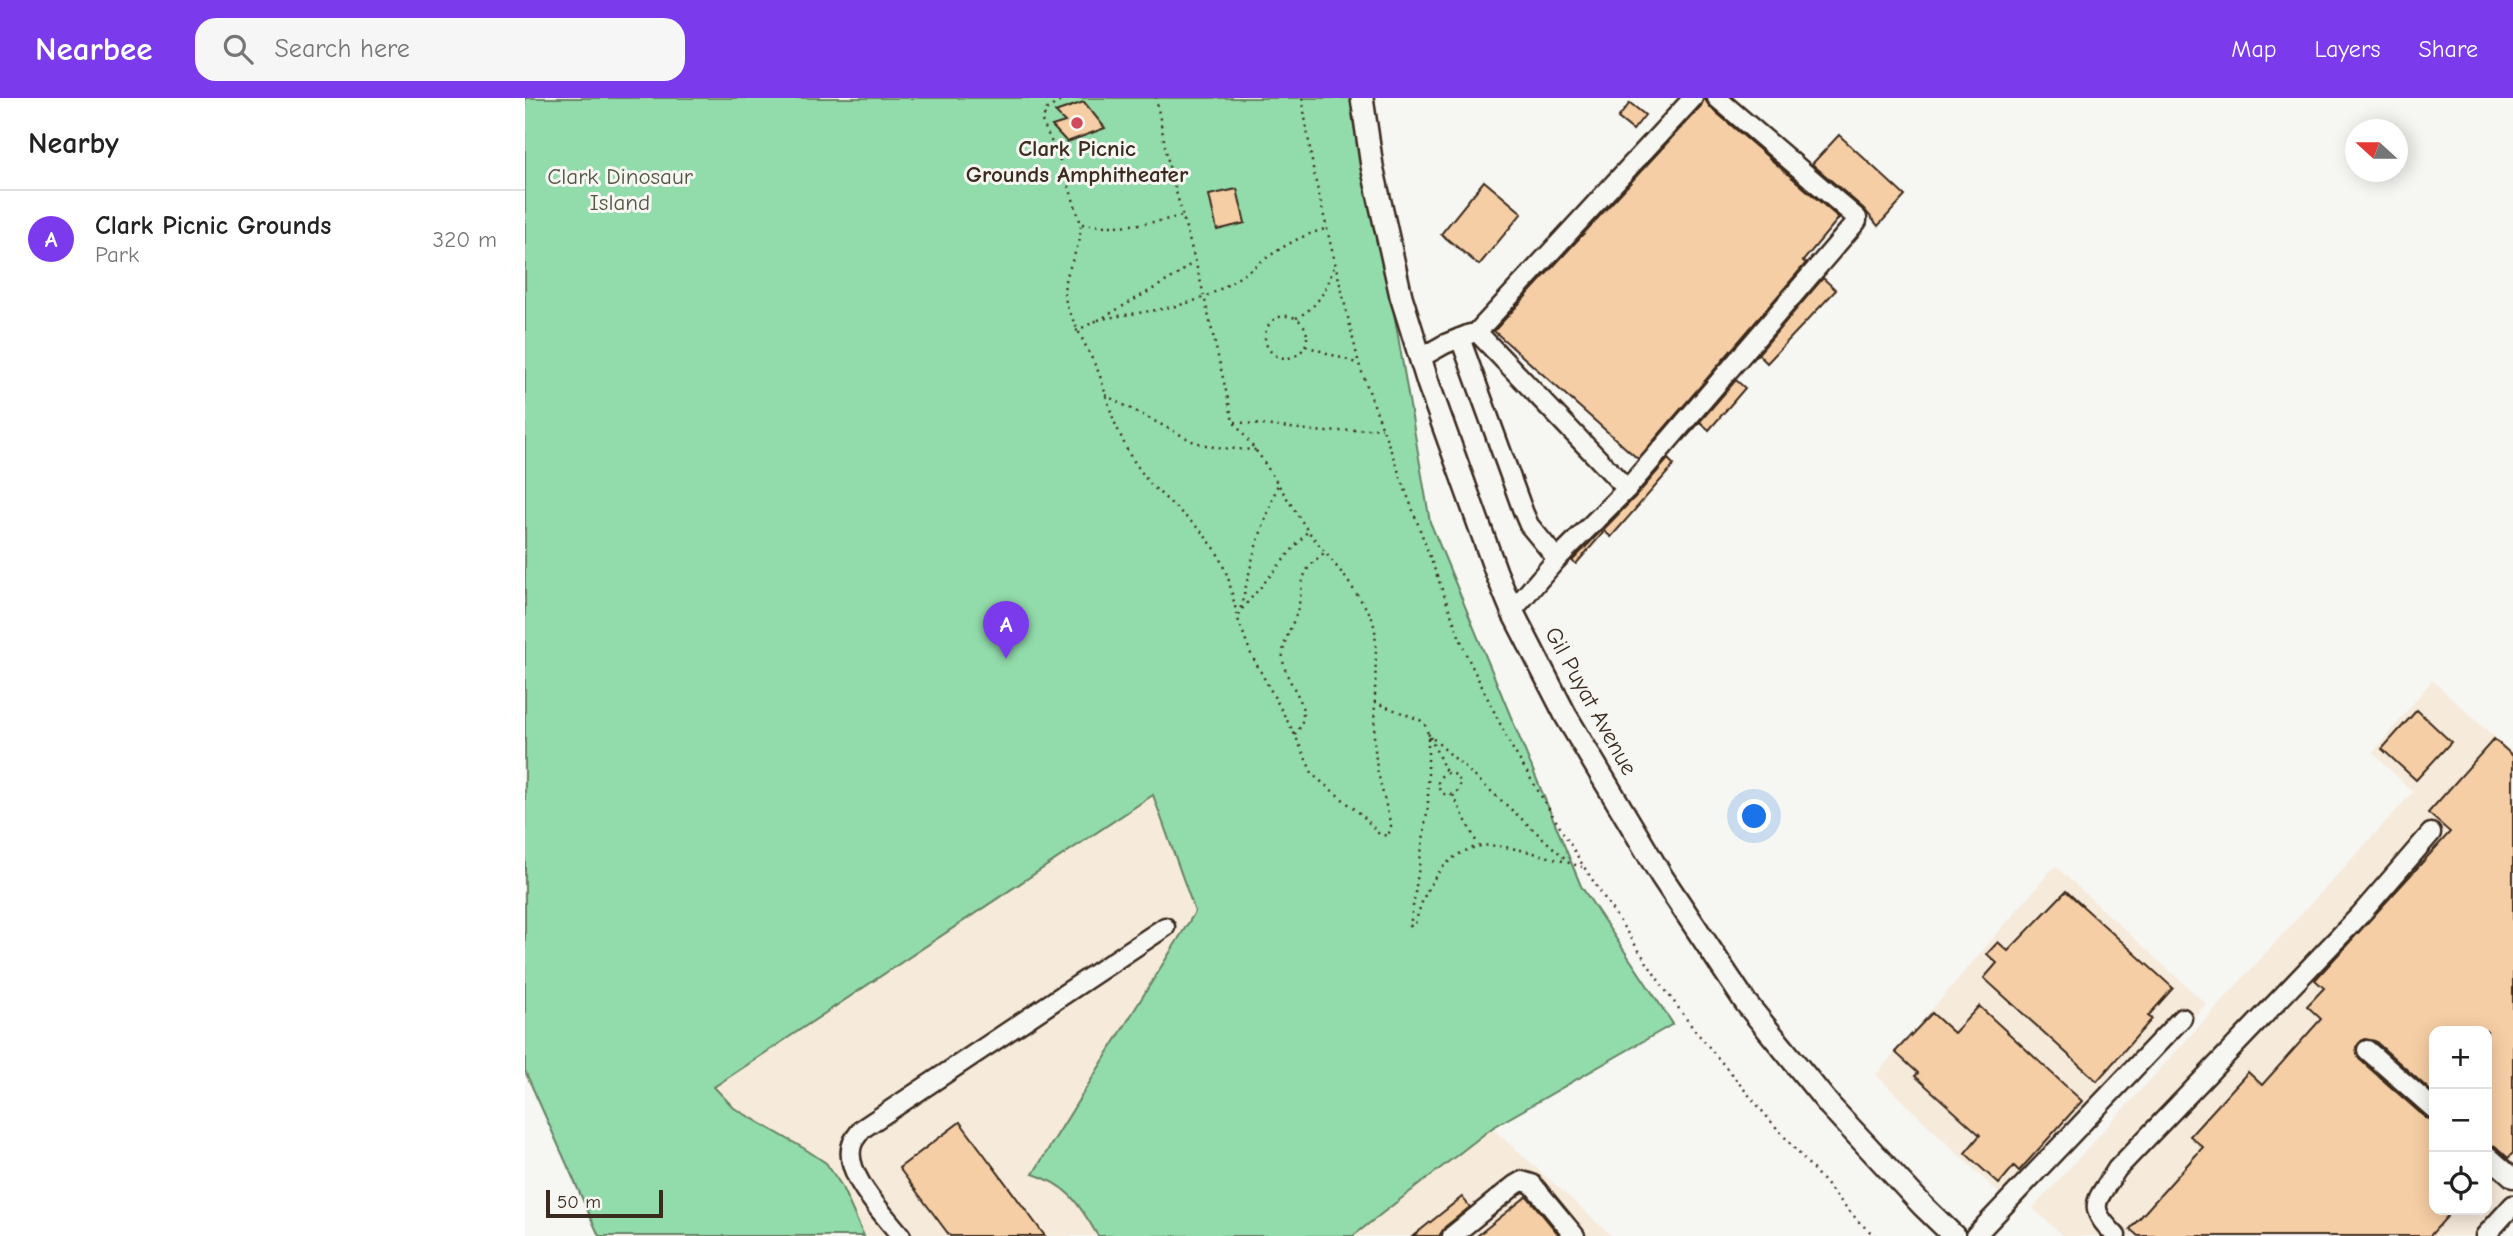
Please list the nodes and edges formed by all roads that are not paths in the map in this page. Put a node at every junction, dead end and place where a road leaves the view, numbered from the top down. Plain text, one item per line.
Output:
1 (1362, 98) edge
2 (1693, 98) edge
3 (1717, 98) edge
4 (1468, 335) junction
5 (1420, 358) junction
6 (1627, 489) junction
7 (1557, 559) junction
8 (1512, 611) junction
9 (2431, 833) dead end
10 (1165, 927) dead end
11 (2182, 1018) dead end
12 (2367, 1050) dead end
13 (2429, 1105) edge
14 (2492, 1159) edge
15 (2513, 1178) edge
16 (2513, 1205) edge
17 (901, 1236) edge
18 (1452, 1236) edge
19 (1575, 1236) edge
20 (1954, 1236) edge
21 (1975, 1236) edge
22 (2116, 1236) edge
23 (2485, 1236) edge

1 - 5 main road, Gil Puyat Avenue
2 - 4 lane
3 - 6 lane
4 - 5 lane
4 - 6 lane
4 - 7 lane
5 - 8 main road, Gil Puyat Avenue
6 - 7 lane
7 - 8 lane
8 - 20 main road, Gil Puyat Avenue
9 - 22 lane
10 - 17 lane
11 - 21 lane
12 - 13 lane
14 - 15 lane
16 - 23 lane
18 - 19 lane

